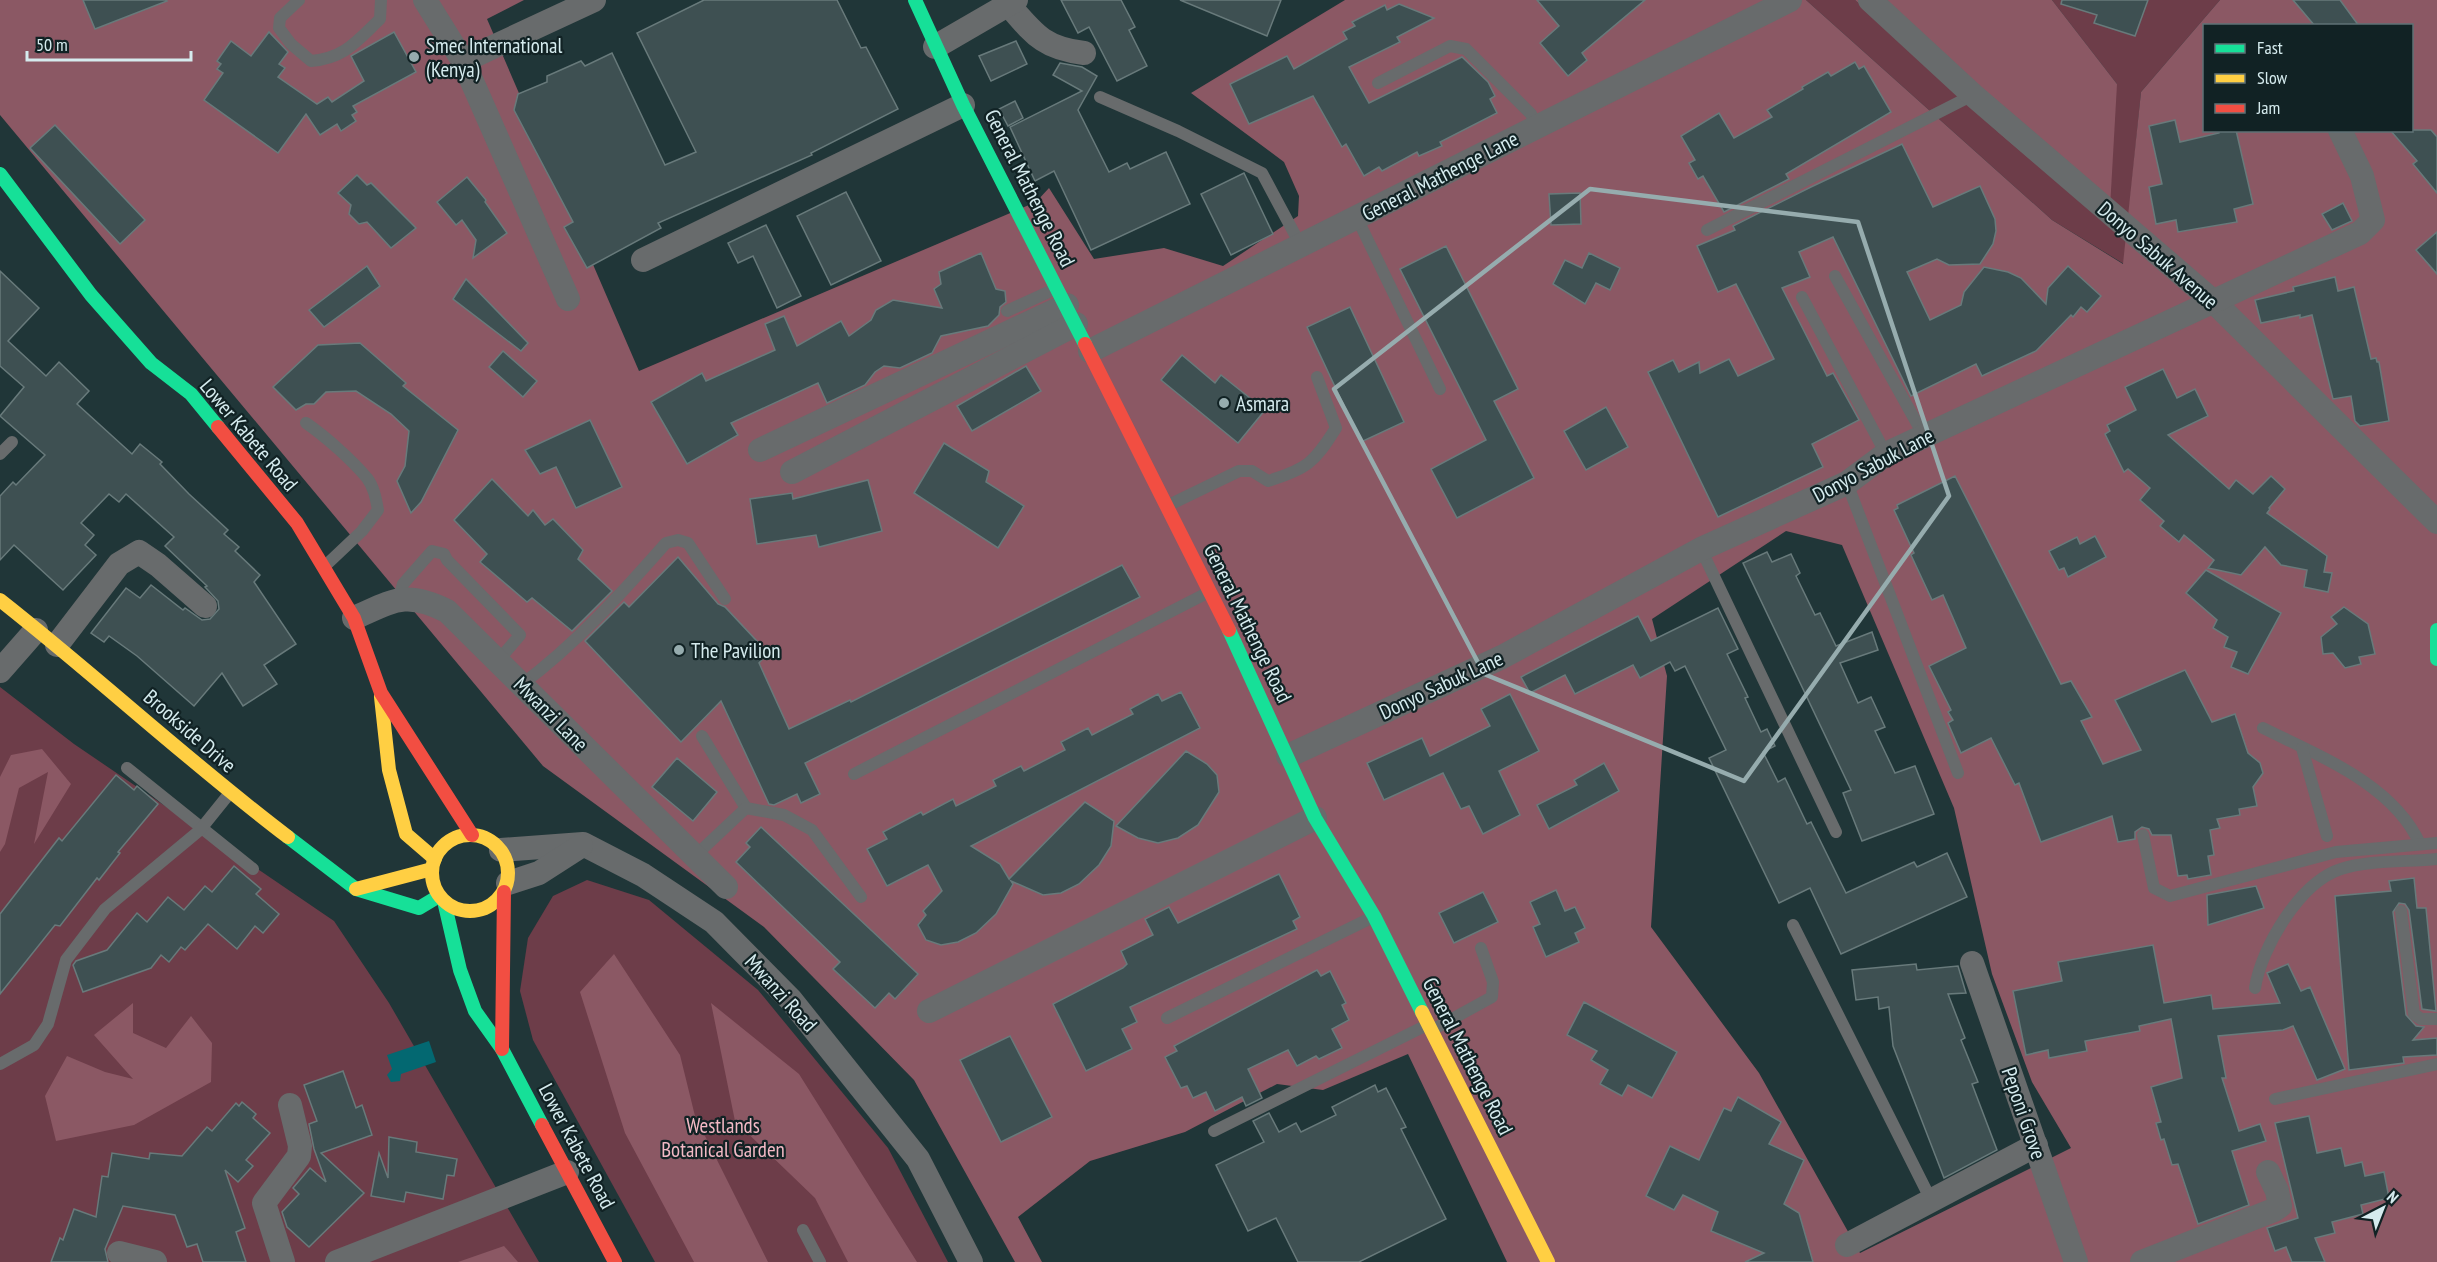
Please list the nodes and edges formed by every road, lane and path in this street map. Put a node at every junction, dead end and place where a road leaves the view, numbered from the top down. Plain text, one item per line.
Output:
1 (299, 0) edge
2 (381, 0) edge
3 (425, 0) edge
4 (594, 0) edge
5 (915, 0) edge
6 (1790, 0) edge
7 (1870, 0) edge
8 (1012, 2) edge
9 (935, 47) junction
10 (1084, 53) dead end
11 (463, 61) junction
12 (1378, 83) dead end
13 (1973, 95) junction
14 (1100, 97) dead end
15 (963, 105) junction
16 (1537, 127) junction
17 (2341, 132) edge
18 (0, 174) edge
19 (1357, 218) junction
20 (1707, 230) dead end
21 (1301, 246) junction
22 (643, 260) dead end
23 (1835, 276) dead end
24 (1802, 297) dead end
25 (568, 299) dead end
26 (2214, 302) junction
27 (1067, 305) junction
28 (1007, 311) dead end
29 (1090, 351) junction
30 (1317, 377) dead end
31 (1440, 388) dead end
32 (306, 423) dead end
33 (1924, 436) junction
34 (12, 442) dead end
35 (760, 450) dead end
36 (0, 454) edge
37 (1886, 454) junction
38 (792, 472) dead end
39 (1847, 483) junction
40 (1168, 506) junction
41 (2437, 522) edge
42 (1701, 549) junction
43 (324, 567) junction
44 (1211, 591) junction
45 (399, 598) junction
46 (725, 599) dead end
47 (0, 600) edge
48 (205, 606) dead end
49 (354, 618) junction
50 (36, 630) junction
51 (2437, 630) edge
52 (57, 645) junction
53 (2437, 659) edge
54 (498, 662) junction
55 (0, 671) edge
56 (521, 685) junction
57 (381, 693) junction
58 (2263, 728) dead end
59 (702, 736) dead end
60 (2302, 748) junction
61 (1288, 756) junction
62 (127, 768) dead end
63 (1958, 773) dead end
64 (854, 774) dead end
65 (230, 793) junction
66 (746, 808) junction
67 (1315, 818) junction
68 (200, 830) junction
69 (1836, 832) dead end
70 (472, 835) junction
71 (2143, 835) dead end
72 (2327, 836) dead end
73 (2437, 843) edge
74 (584, 844) junction
75 (2420, 844) junction
76 (501, 850) junction
77 (695, 856) junction
78 (2437, 860) edge
79 (433, 864) junction
80 (253, 869) dead end
81 (726, 887) dead end
82 (506, 888) junction
83 (356, 889) junction
84 (861, 897) dead end
85 (442, 899) junction
86 (2401, 911) dead end
87 (1374, 916) junction
88 (1793, 925) dead end
89 (1480, 948) dead end
90 (1972, 963) dead end
91 (2255, 988) dead end
92 (929, 1011) dead end
93 (1167, 1018) dead end
94 (2437, 1019) edge
95 (1430, 1027) junction
96 (502, 1049) junction
97 (0, 1064) edge
98 (2437, 1064) edge
99 (2275, 1099) dead end
100 (290, 1105) dead end
101 (1214, 1131) dead end
102 (2036, 1145) junction
103 (567, 1172) junction
104 (2268, 1172) dead end
105 (1932, 1202) junction
106 (803, 1230) dead end
107 (1847, 1245) dead end
108 (119, 1253) dead end
109 (155, 1262) edge
110 (283, 1262) edge
111 (337, 1262) edge
112 (615, 1262) edge
113 (820, 1262) edge
114 (971, 1262) edge
115 (1548, 1262) edge
116 (2076, 1262) edge
117 (2142, 1262) edge

1 - 2 lane
3 - 11 street
4 - 11 street
5 - 9 street, General Mathenge Road
6 - 16 street, General Mathenge Lane
7 - 13 street, Donyo Sabuk Avenue
8 - 9 street
8 - 10 street
9 - 15 street, General Mathenge Road
11 - 25 street
12 - 16 lane
13 - 20 lane
13 - 26 street, Donyo Sabuk Avenue
14 - 21 lane
15 - 22 street
15 - 27 street, General Mathenge Road
16 - 19 street, General Mathenge Lane
17 - 26 street, Donyo Sabuk Lane
18 - 43 street, Lower Kabete Road
19 - 21 street, General Mathenge Lane
19 - 31 lane
21 - 29 street, General Mathenge Lane
23 - 33 lane
24 - 37 lane
26 - 33 street, Donyo Sabuk Lane
26 - 41 street, Donyo Sabuk Avenue
27 - 28 lane
27 - 29 street, General Mathenge Road
27 - 35 street
27 - 38 street
29 - 40 street, General Mathenge Road
30 - 40 lane
32 - 43 lane
33 - 37 street, Donyo Sabuk Lane
34 - 36 lane
37 - 39 street, Donyo Sabuk Lane
39 - 42 street, Donyo Sabuk Lane
39 - 63 lane
40 - 44 street, General Mathenge Road
42 - 61 street, Donyo Sabuk Lane
42 - 69 lane
43 - 49 street, Lower Kabete Road
44 - 61 street, General Mathenge Road
44 - 64 lane
45 - 49 street
45 - 54 street, Mwanzi Lane
45 - 54 lane
46 - 56 lane
47 - 50 street, Brookside Drive
48 - 52 street
49 - 57 street, Lower Kabete Road
50 - 52 street, Brookside Drive
50 - 55 street
51 - 53 street
52 - 65 street, Brookside Drive
54 - 56 street, Mwanzi Lane
56 - 77 street, Mwanzi Lane
57 - 70 street, Lower Kabete Road
57 - 79 street, Lower Kabete Road
58 - 60 lane
59 - 66 lane
60 - 72 lane
60 - 75 lane
61 - 67 street, General Mathenge Road
62 - 68 lane
65 - 68 lane
65 - 83 street, Brookside Drive
66 - 77 lane
66 - 84 lane
67 - 87 street, General Mathenge Road
67 - 92 street
68 - 80 lane
68 - 97 lane
70 - 76 street
70 - 79 street
71 - 75 lane
73 - 75 lane
74 - 76 street
74 - 82 street
74 - 114 street, Mwanzi Road
76 - 82 street
77 - 81 street, Mwanzi Lane
78 - 91 lane
79 - 83 street
79 - 85 street
82 - 85 street
82 - 96 street, Lower Kabete Road
83 - 85 street, Brookside Drive
85 - 96 street, Lower Kabete Road
86 - 94 lane
87 - 93 lane
87 - 95 street, General Mathenge Road
88 - 105 lane
89 - 95 lane
90 - 102 street, Peponi Grove
95 - 101 lane
95 - 115 street, General Mathenge Road
96 - 103 street, Lower Kabete Road
98 - 99 lane
100 - 110 street
102 - 105 street
102 - 116 street, Peponi Grove
103 - 111 street
103 - 112 street, Lower Kabete Road
104 - 117 street
105 - 107 street
106 - 113 lane
108 - 109 street

